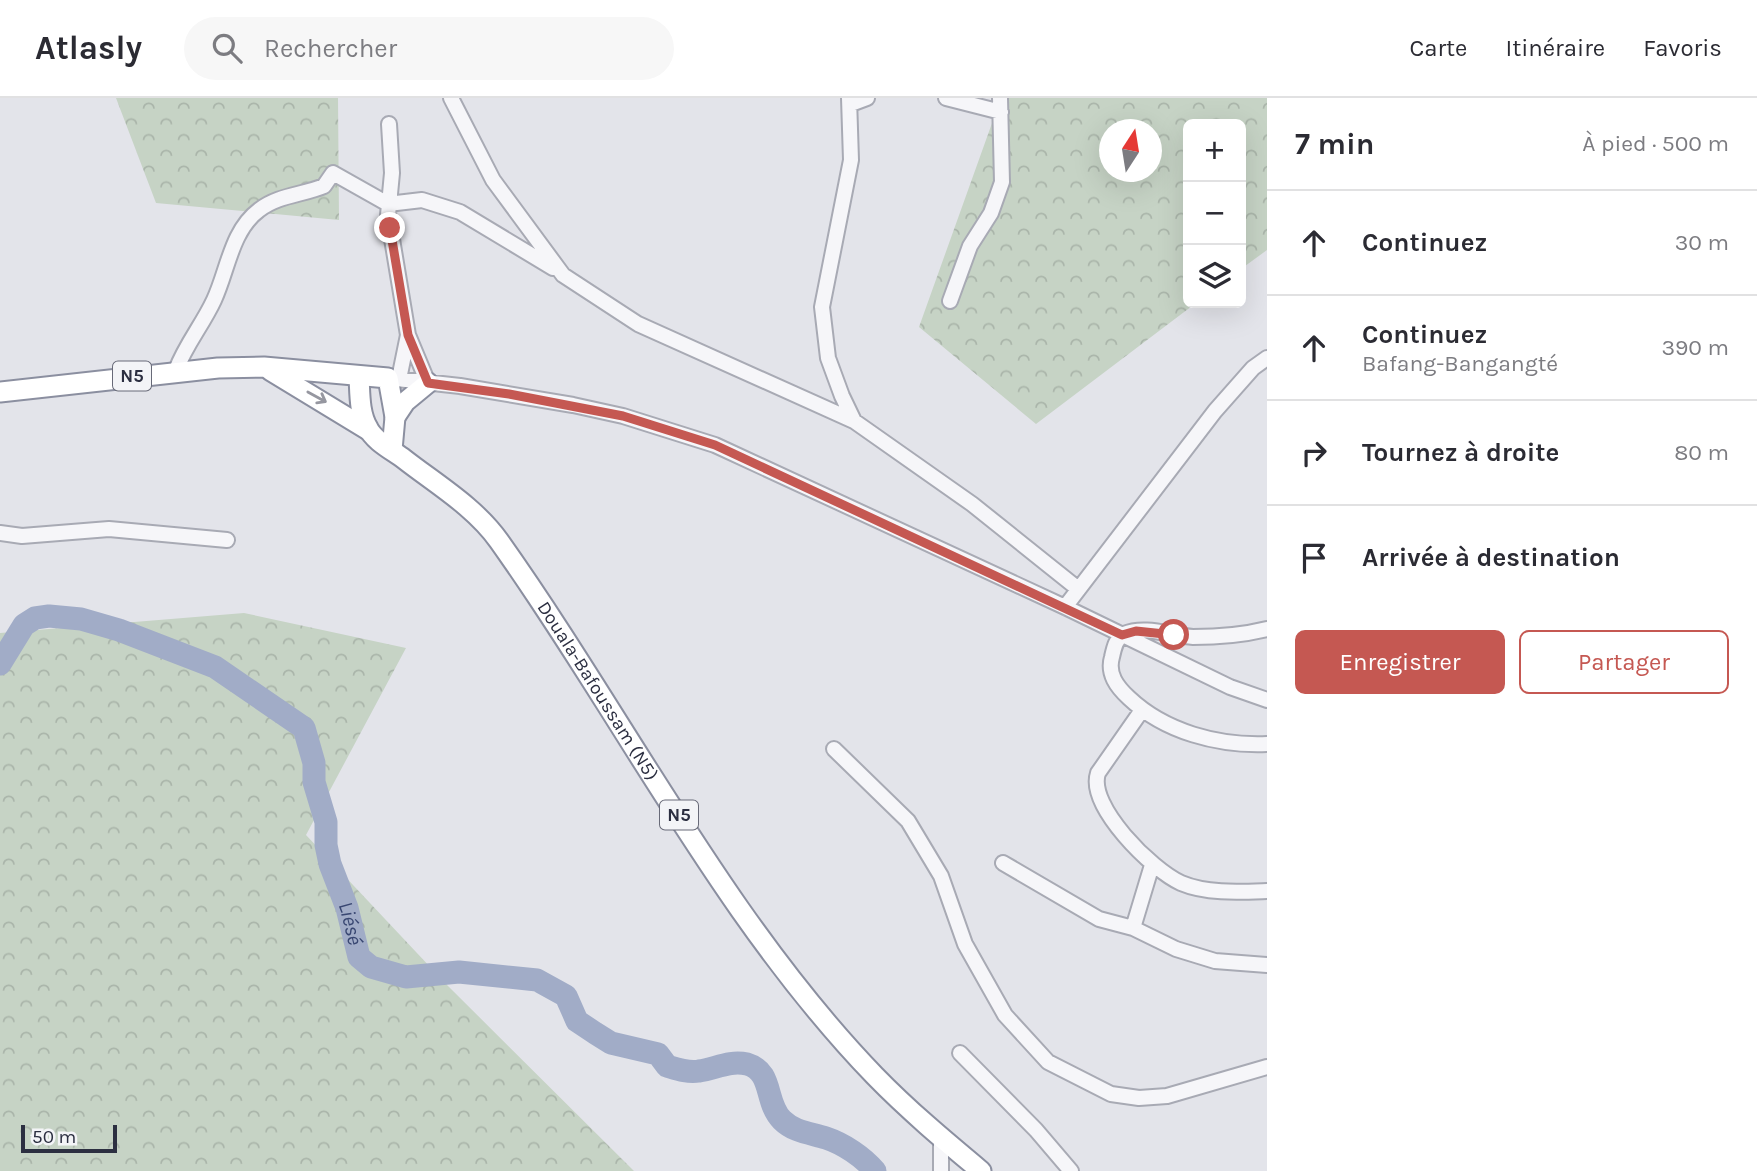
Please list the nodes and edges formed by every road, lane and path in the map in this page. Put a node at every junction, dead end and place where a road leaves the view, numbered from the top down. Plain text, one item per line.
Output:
1 (451, 98) edge
2 (867, 98) edge
3 (946, 98) edge
4 (850, 101) edge
5 (1000, 105) edge
6 (389, 124) dead end
7 (388, 204) junction
8 (563, 275) junction
9 (950, 301) dead end
10 (408, 335) junction
11 (1267, 358) edge
12 (264, 367) junction
13 (176, 370) junction
14 (359, 377) junction
15 (394, 379) junction
16 (428, 383) junction
17 (0, 392) edge
18 (395, 417) junction
19 (854, 421) junction
20 (368, 430) junction
21 (392, 450) junction
22 (0, 533) edge
23 (227, 540) dead end
24 (1077, 588) junction
25 (1065, 607) junction
26 (1267, 629) edge
27 (1122, 635) junction
28 (1267, 700) edge
29 (1142, 710) junction
30 (1267, 744) edge
31 (834, 749) dead end
32 (1003, 863) dead end
33 (1152, 865) junction
34 (1267, 891) edge
35 (1133, 928) junction
36 (1267, 965) edge
37 (960, 1054) dead end
38 (1267, 1067) edge
39 (941, 1137) junction
40 (941, 1171) edge
41 (981, 1171) edge
42 (1071, 1171) edge

1 - 8 street
2 - 4 street
3 - 5 street
4 - 19 street
5 - 9 street
6 - 7 street
7 - 8 street
7 - 10 street
7 - 13 street
8 - 19 street
10 - 15 street
10 - 16 street
11 - 24 street
12 - 13 highway, N5
12 - 14 highway, N5
12 -> 20 highway, Douala-Bafoussam (N5)
13 - 17 highway, N5
14 - 15 highway, N5
14 - 20 highway
15 - 16 street
15 - 18 highway
16 - 18 highway
16 - 25 street
18 - 21 highway
19 - 24 street
20 - 21 highway, Douala-Bafoussam (N5) / N5
21 - 39 highway, Douala-Bafoussam (N5) / N5
22 - 23 street
24 - 25 street
25 - 27 street
26 - 27 street
27 - 28 street
27 - 29 street
29 - 30 street
29 - 33 street
31 - 38 street
32 - 35 street
33 - 34 street
33 - 35 street
35 - 36 street
37 - 42 street
39 - 40 street
39 - 41 highway, Douala-Bafoussam (N5) / N5

